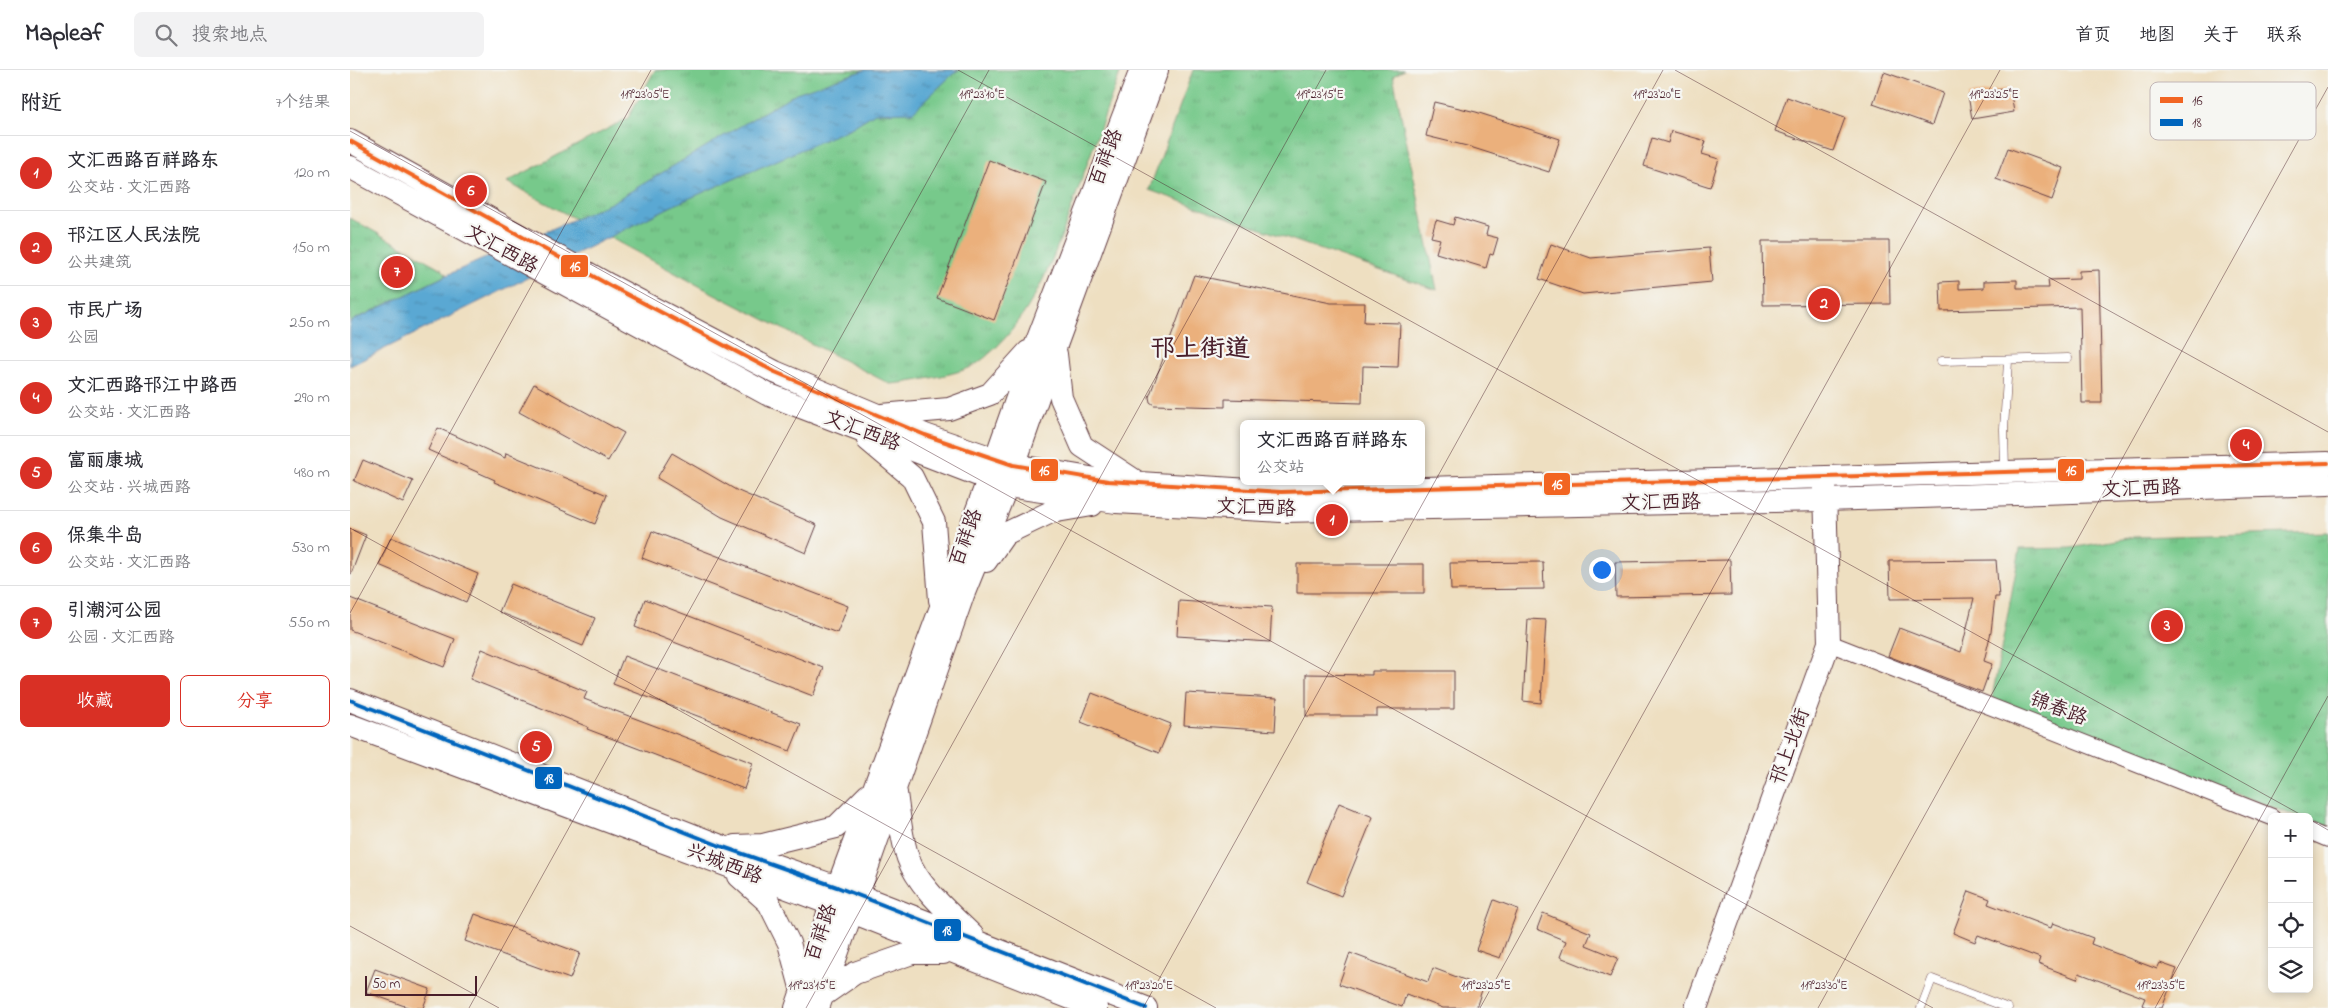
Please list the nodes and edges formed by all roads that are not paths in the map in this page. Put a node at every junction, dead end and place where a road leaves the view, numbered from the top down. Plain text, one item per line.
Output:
1 (1141, 70) edge
2 (1157, 70) edge
3 (350, 141) edge
4 (350, 167) edge
5 (1045, 346) junction
6 (2068, 358) dead end
7 (1941, 361) dead end
8 (2008, 361) junction
9 (880, 416) junction
10 (856, 429) junction
11 (2328, 463) edge
12 (1001, 472) junction
13 (2005, 472) junction
14 (1824, 476) junction
15 (1138, 483) junction
16 (2328, 484) edge
17 (1825, 500) junction
18 (1116, 502) junction
19 (963, 595) junction
20 (941, 607) junction
21 (1829, 643) junction
22 (350, 700) edge
23 (350, 725) edge
24 (885, 789) junction
25 (2268, 815) edge
26 (2313, 833) edge
27 (2328, 839) edge
28 (726, 857) junction
29 (834, 896) junction
30 (855, 904) junction
31 (981, 943) junction
32 (956, 953) junction
33 (809, 1001) edge
34 (1096, 1008) edge
35 (1146, 1008) edge
36 (1696, 1008) edge
37 (1920, 1008) edge
38 (2008, 1008) edge

1 - 5 street, 百祥路
2 - 5 street, 百祥路
3 - 9 street, 文汇西路
4 - 10 street, 文汇西路
5 - 9 street
5 - 12 street, 百祥路
5 - 15 street
6 - 8 lane
7 - 8 lane
8 - 13 lane
9 - 12 street, 文汇西路
10 - 12 street, 文汇西路
10 - 20 street
11 - 13 street, 文汇西路
12 - 15 street, 文汇西路
12 - 18 street, 文汇西路
12 - 19 street, 百祥路
12 - 20 street, 百祥路
13 - 14 street, 文汇西路
14 - 15 street, 文汇西路
14 - 17 street, 邗上北街
16 - 17 street, 文汇西路
17 - 18 street, 文汇西路
17 - 21 street, 邗上北街
18 - 19 street
19 - 24 street, 百祥路
20 - 24 street, 百祥路
21 - 25 street, 锦春路
21 - 36 street, 邗上北街
22 - 28 street, 兴城西路
23 - 28 street, 兴城西路
24 - 28 street
24 - 29 street, 百祥路
24 - 30 street, 百祥路
24 - 31 street
26 - 27 street
28 - 29 street, 兴城西路
28 - 33 street
29 - 30 street, 兴城西路
29 - 33 street, 百祥路
30 - 31 street, 兴城西路
30 - 32 street, 兴城西路
30 - 33 street, 百祥路
31 - 35 street, 兴城西路
32 - 33 street
32 - 34 street, 兴城西路
37 - 38 lane

